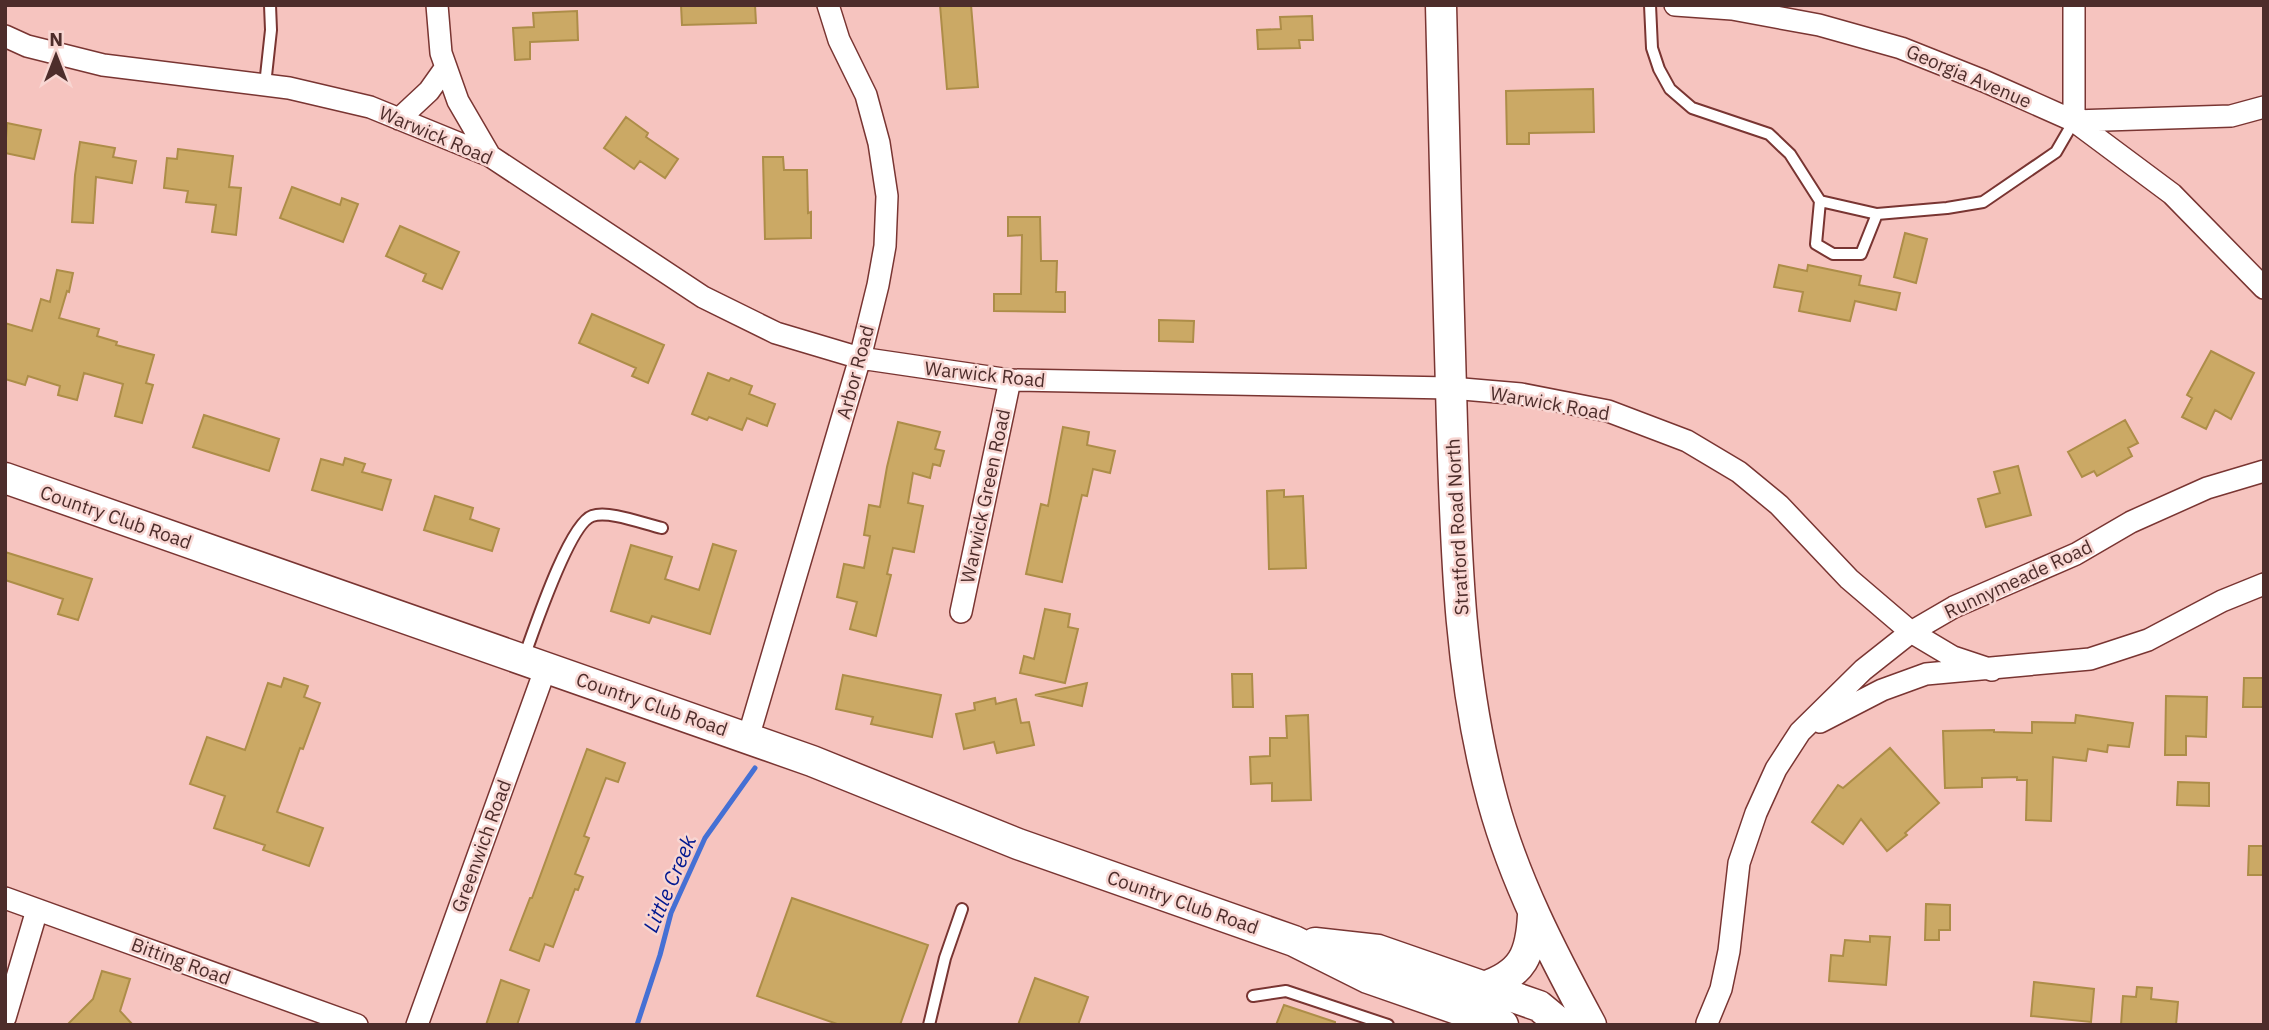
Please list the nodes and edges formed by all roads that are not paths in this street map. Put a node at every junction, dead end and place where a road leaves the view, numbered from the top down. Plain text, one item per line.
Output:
1 (270, 5) edge
2 (437, 5) edge
3 (828, 5) edge
4 (1441, 5) edge
5 (1650, 5) edge
6 (1675, 5) edge
7 (2074, 5) edge
8 (5, 36) edge
9 (446, 67) junction
10 (265, 85) junction
11 (2264, 107) edge
12 (399, 119) junction
13 (2074, 121) junction
14 (491, 156) junction
15 (1820, 201) junction
16 (1877, 214) junction
17 (2264, 288) edge
18 (860, 358) junction
19 (1010, 380) junction
20 (1451, 388) junction
21 (2264, 471) edge
22 (5, 478) edge
23 (662, 528) dead end
24 (2264, 584) edge
25 (961, 612) dead end
26 (1910, 632) junction
27 (535, 663) junction
28 (1992, 670) junction
29 (1800, 732) junction
30 (748, 738) junction
31 (5, 898) edge
32 (37, 909) junction
33 (962, 909) dead end
34 (1533, 915) junction
35 (1294, 941) junction
36 (1484, 987) junction
37 (1253, 996) dead end
38 (1459, 1016) edge
39 (5, 1018) edge
40 (1707, 1023) dead end
41 (357, 1025) edge
42 (416, 1025) edge
43 (929, 1025) edge
44 (1388, 1025) edge
45 (1503, 1025) edge
46 (1562, 1025) edge
47 (1591, 1025) edge

1 - 10 lane
2 - 9 street
3 - 18 street, Arbor Road
4 - 20 main road, Stratford Road North
5 - 15 lane
6 - 13 street, Georgia Avenue
7 - 13 street
8 - 10 street, Warwick Road
9 - 12 street
9 - 14 street
10 - 12 street, Warwick Road
11 - 13 street, Georgia Avenue
12 - 14 street, Warwick Road
13 - 16 lane
13 - 17 street
14 - 18 street, Warwick Road
15 - 16 lane
15 - 16 lane
18 - 19 street, Warwick Road
18 - 30 street, Arbor Road
19 - 20 street, Warwick Road
19 - 25 street, Warwick Green Road
20 - 26 street, Warwick Road
20 - 34 main road, Stratford Road North
21 - 26 street, Runnymeade Road
22 - 27 main road, Country Club Road
23 - 27 lane
24 - 28 street, Runnymeade Road
26 - 28 street, Warwick Road
26 - 29 street, Runnymeade Road
27 - 30 main road, Country Club Road
27 - 42 street, Greenwich Road
28 - 29 street, Runnymeade Road
29 - 40 street, Runnymeade Road
30 - 35 main road, Country Club Road
31 - 32 street, Bitting Road
32 - 39 street
32 - 41 street, Bitting Road
33 - 43 lane
34 - 36 main road
34 - 47 main road, Stratford Road North
35 - 36 main road, Country Club Road
35 - 38 main road, Country Club Road
36 - 46 main road, Country Club Road
37 - 44 lane
38 - 45 main road, Country Club Road

